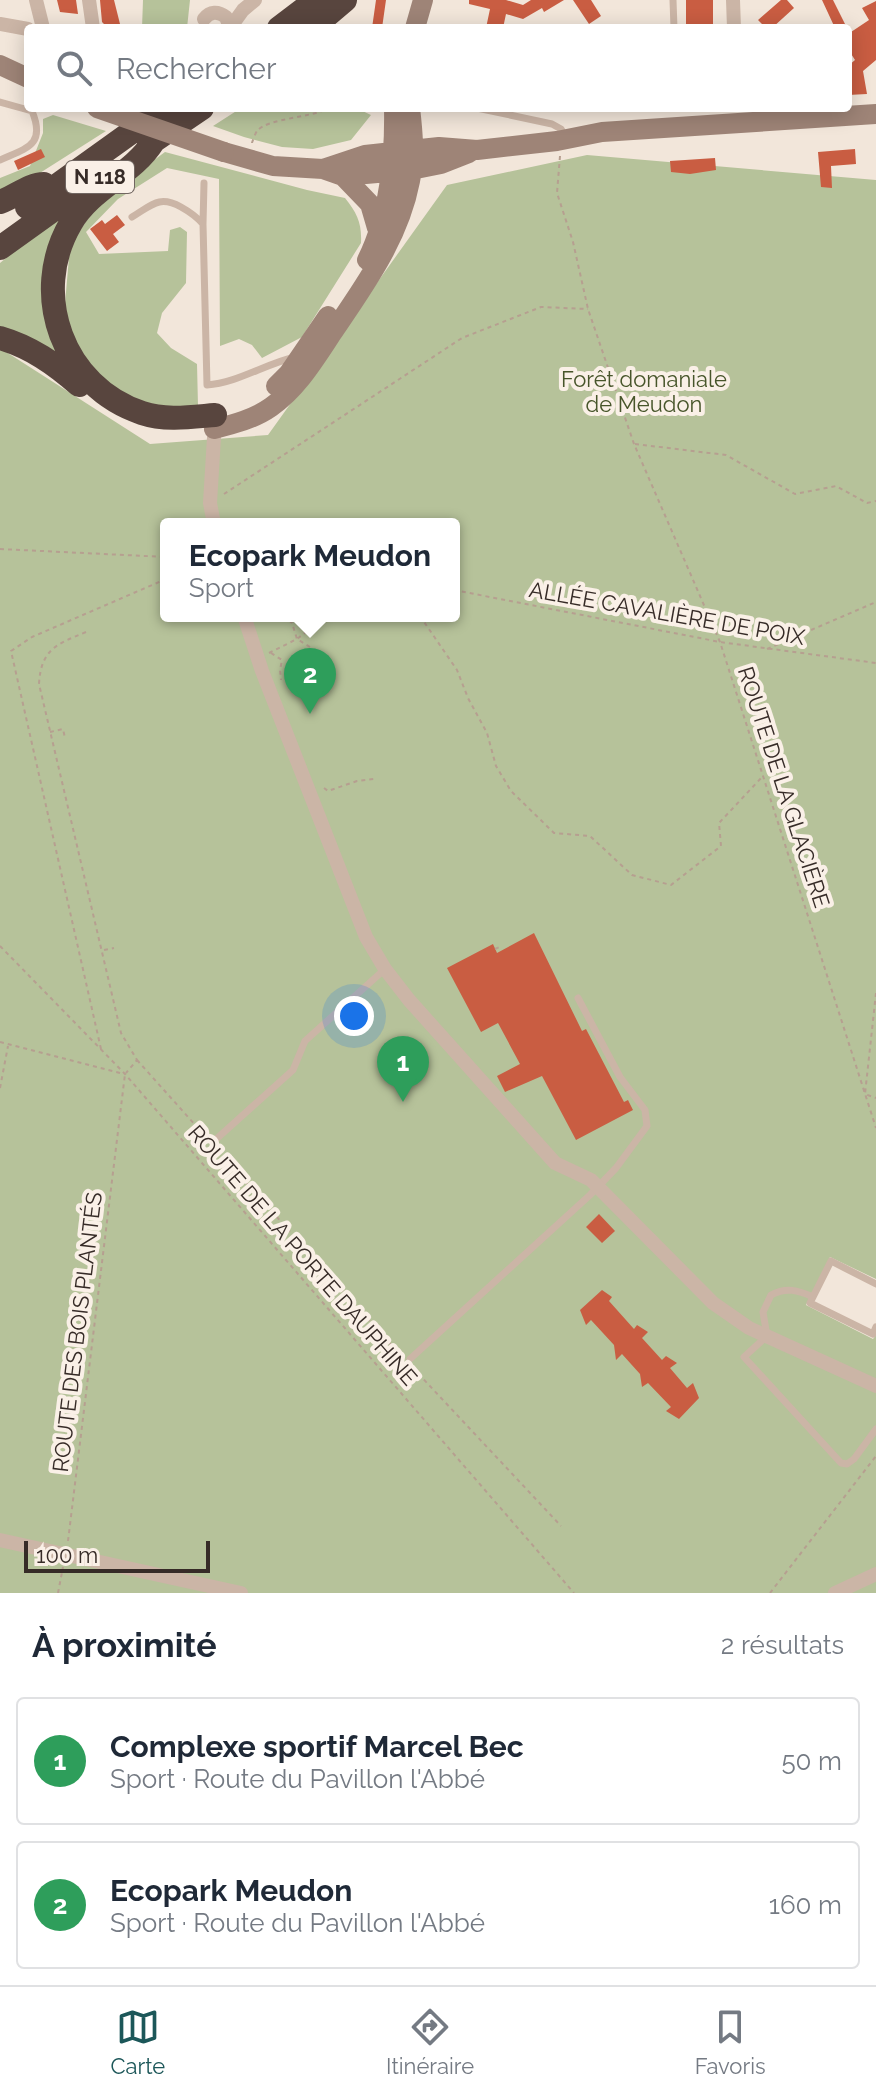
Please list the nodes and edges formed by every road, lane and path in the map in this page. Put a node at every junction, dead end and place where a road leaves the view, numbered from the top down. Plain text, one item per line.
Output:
1 (36, 0) edge
2 (89, 0) edge
3 (204, 0) edge
4 (255, 0) edge
5 (316, 0) edge
6 (345, 0) edge
7 (423, 0) edge
8 (673, 0) edge
9 (733, 0) edge
10 (243, 10) junction
11 (221, 13) junction
12 (0, 24) edge
13 (42, 24) edge
14 (92, 24) edge
15 (203, 24) edge
16 (229, 24) edge
17 (233, 24) edge
18 (284, 24) edge
19 (317, 24) edge
20 (416, 24) edge
21 (674, 24) edge
22 (734, 24) edge
23 (24, 28) edge
24 (0, 65) edge
25 (24, 76) edge
26 (0, 80) edge
27 (24, 84) edge
28 (0, 102) edge
29 (24, 107) edge
30 (34, 112) edge
31 (109, 112) edge
32 (159, 112) edge
33 (196, 112) edge
34 (322, 112) edge
35 (392, 112) edge
36 (395, 112) edge
37 (496, 112) edge
38 (876, 114) edge
39 (739, 116) edge
40 (562, 140) junction
41 (153, 142) junction
42 (404, 150) junction
43 (477, 150) junction
44 (365, 155) junction
45 (247, 159) junction
46 (0, 160) edge
47 (323, 169) junction
48 (401, 171) junction
49 (343, 176) junction
50 (204, 183) dead end
51 (59, 184) junction
52 (0, 202) edge
53 (132, 217) dead end
54 (203, 224) junction
55 (0, 227) edge
56 (378, 232) junction
57 (0, 248) edge
58 (588, 309) junction
59 (0, 338) edge
60 (299, 356) junction
61 (215, 422) junction
62 (634, 444) junction
63 (876, 501) edge
64 (210, 503) junction
65 (213, 518) edge
66 (0, 549) edge
67 (160, 557) edge
68 (160, 582) edge
69 (460, 591) edge
70 (876, 602) edge
71 (247, 622) edge
72 (289, 622) edge
73 (314, 622) edge
74 (424, 622) edge
75 (86, 632) dead end
76 (297, 639) junction
77 (720, 642) junction
78 (310, 647) dead end
79 (767, 649) junction
80 (264, 655) junction
81 (876, 663) edge
82 (281, 680) dead end
83 (50, 732) junction
84 (65, 738) dead end
85 (764, 776) junction
86 (374, 779) dead end
87 (322, 786) dead end
88 (98, 894) dead end
89 (89, 896) junction
90 (0, 946) edge
91 (502, 946) dead end
92 (114, 948) dead end
93 (495, 949) dead end
94 (102, 951) junction
95 (385, 969) junction
96 (876, 993) edge
97 (578, 998) dead end
98 (0, 1042) edge
99 (9, 1044) junction
100 (101, 1050) junction
101 (137, 1060) junction
102 (125, 1074) junction
103 (0, 1088) edge
104 (865, 1094) junction
105 (876, 1098) edge
106 (876, 1128) edge
107 (213, 1142) dead end
108 (598, 1186) junction
109 (876, 1284) edge
110 (813, 1297) junction
111 (876, 1327) edge
112 (767, 1336) junction
113 (410, 1359) dead end
114 (876, 1386) edge
115 (876, 1429) edge
116 (876, 1456) edge
117 (561, 1526) dead end
118 (0, 1540) edge
119 (66, 1552) junction
120 (876, 1574) edge
121 (58, 1593) edge
122 (241, 1593) edge
123 (574, 1593) edge
124 (770, 1593) edge
125 (835, 1593) edge

1 - 13 street
2 - 14 street
3 - 11 street
3 - 15 street
4 - 10 street
5 - 18 highway
6 - 19 highway
7 - 20 main road
8 - 21 lane
9 - 22 street
10 - 11 street
10 - 17 street
11 - 15 street
11 - 16 street
12 - 23 street
24 - 25 main road
26 - 27 main road
28 - 29 lane
30 - 46 lane
31 - 45 main road, bridge
32 - 51 highway, N 118
33 - 41 highway, N 118
34 - 45 path
35 - 44 main road
36 - 42 main road
37 - 40 lane
38 - 39 main road
39 - 40 main road
40 - 43 main road
40 - 58 path, ROUTE DE LA GLACIÈRE
41 - 57 highway, N 118
41 - 61 highway
42 - 43 main road
42 - 44 main road
42 - 48 main road
43 - 48 main road
44 - 47 main road
45 - 47 main road
47 - 49 main road
48 - 49 main road
48 - 56 main road
48 - 61 main road
49 - 56 main road
50 - 54 lane
51 - 52 highway
51 - 55 highway, N 118
53 - 54 lane
54 - 60 lane
56 - 60 main road
58 - 62 path, ROUTE DE LA GLACIÈRE
58 - 64 path
59 - 61 highway
60 - 61 main road
61 - 64 street
62 - 63 path
62 - 77 path, ROUTE DE LA GLACIÈRE
64 - 65 street
66 - 67 path
68 - 100 path
69 - 77 path, ALLÉE CAVALIÈRE DE POIX
70 - 79 path
71 - 80 street
72 - 76 path
73 - 76 path
74 - 85 path
75 - 83 path
76 - 78 path
76 - 80 path
77 - 79 path, ALLÉE CAVALIÈRE DE POIX
77 - 85 path, ROUTE DE LA GLACIÈRE
79 - 81 path, ALLÉE CAVALIÈRE DE POIX
80 - 82 path
80 - 95 street
83 - 84 path
83 - 89 path
85 - 104 path, ROUTE DE LA GLACIÈRE
86 - 87 path
88 - 89 path
89 - 94 path
90 - 100 path, ROUTE DE LA PORTE DAUPHINE
91 - 93 path
92 - 94 path
94 - 101 path
95 - 107 lane
95 - 108 street
96 - 104 path
97 - 108 lane
98 - 99 path
99 - 102 path
99 - 103 path
100 - 102 path, ROUTE DE LA PORTE DAUPHINE
101 - 102 path
101 - 117 path
102 - 119 path, ROUTE DES BOIS PLANTÉS
102 - 123 path, ROUTE DE LA PORTE DAUPHINE
104 - 105 path
104 - 106 path, ROUTE DE LA GLACIÈRE
108 - 112 street
108 - 113 lane
109 - 110 lane
110 - 111 lane
110 - 112 lane
112 - 114 street
112 - 115 lane
116 - 124 path
118 - 119 street
119 - 121 path, ROUTE DES BOIS PLANTÉS
119 - 122 street
120 - 125 street

